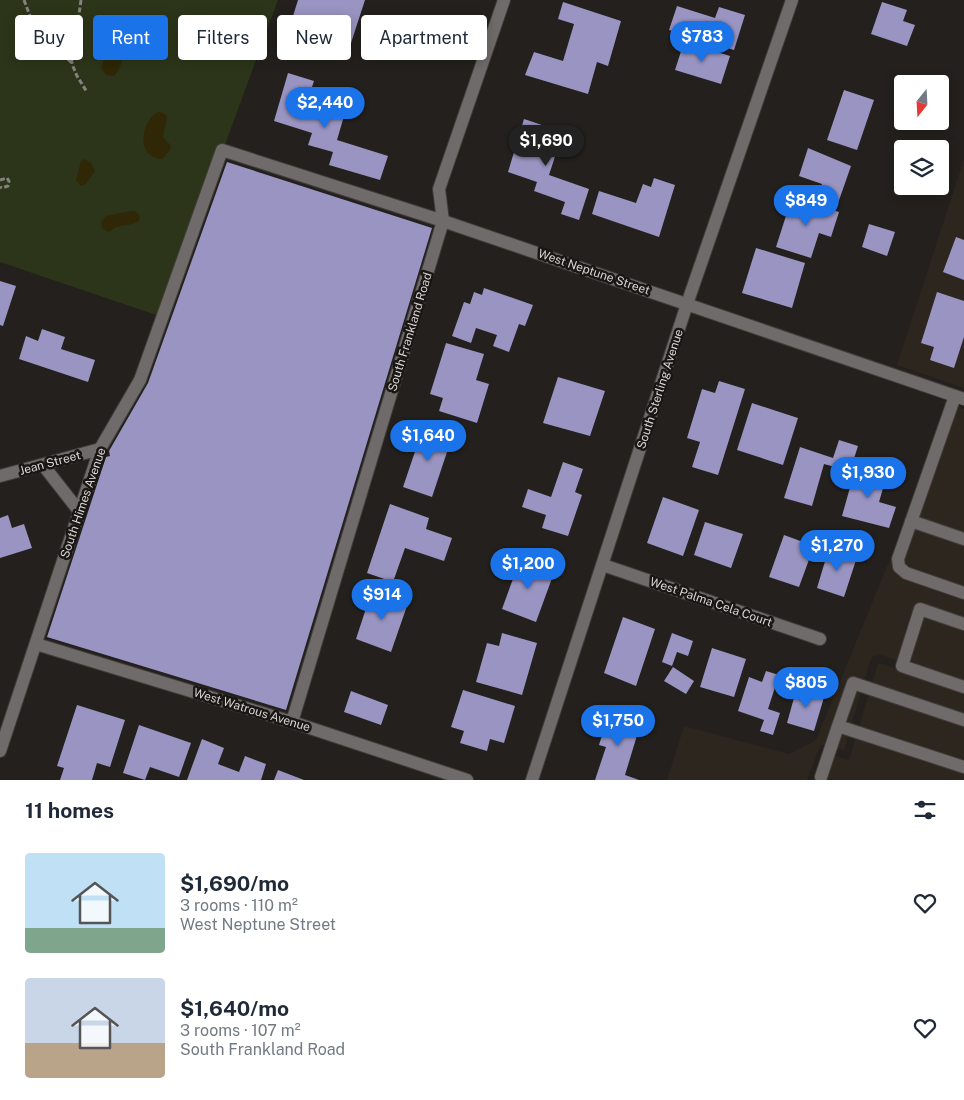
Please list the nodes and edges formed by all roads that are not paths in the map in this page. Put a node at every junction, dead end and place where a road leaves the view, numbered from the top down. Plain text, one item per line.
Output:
1 (504, 0) edge
2 (792, 0) edge
3 (222, 150) joint
4 (443, 221) junction
5 (687, 304) junction
6 (959, 397) edge
7 (100, 449) junction
8 (43, 465) junction
9 (0, 476) edge
10 (79, 511) junction
11 (911, 522) junction
12 (964, 539) edge
13 (603, 564) junction
14 (964, 592) edge
15 (964, 624) edge
16 (820, 639) dead end
17 (36, 644) junction
18 (964, 687) edge
19 (964, 720) edge
20 (292, 722) junction
21 (838, 726) junction
22 (0, 751) edge
23 (964, 767) edge
24 (824, 779) edge
25 (467, 780) edge
26 (532, 780) edge

1 - 4 street, South Frankland Road
2 - 5 street, South Sterling Avenue
3 - 4 street, West Neptune Street
3 - 7 street, South Himes Avenue
4 - 5 street, West Neptune Street
4 - 20 street, South Frankland Road
5 - 6 street, West Neptune Street
5 - 13 street, South Sterling Avenue
6 - 11 street
7 - 8 street, Jean Street
7 - 10 street, South Himes Avenue
8 - 9 street, Jean Street
8 - 10 street
10 - 17 street, South Himes Avenue
11 - 12 street
11 - 14 street
13 - 16 street, West Palma Cela Court
13 - 26 street, South Sterling Avenue
15 - 18 street
17 - 20 street, West Watrous Avenue
17 - 22 street, South Himes Avenue
19 - 21 street
20 - 25 street, West Watrous Avenue
21 - 23 street
21 - 24 street

